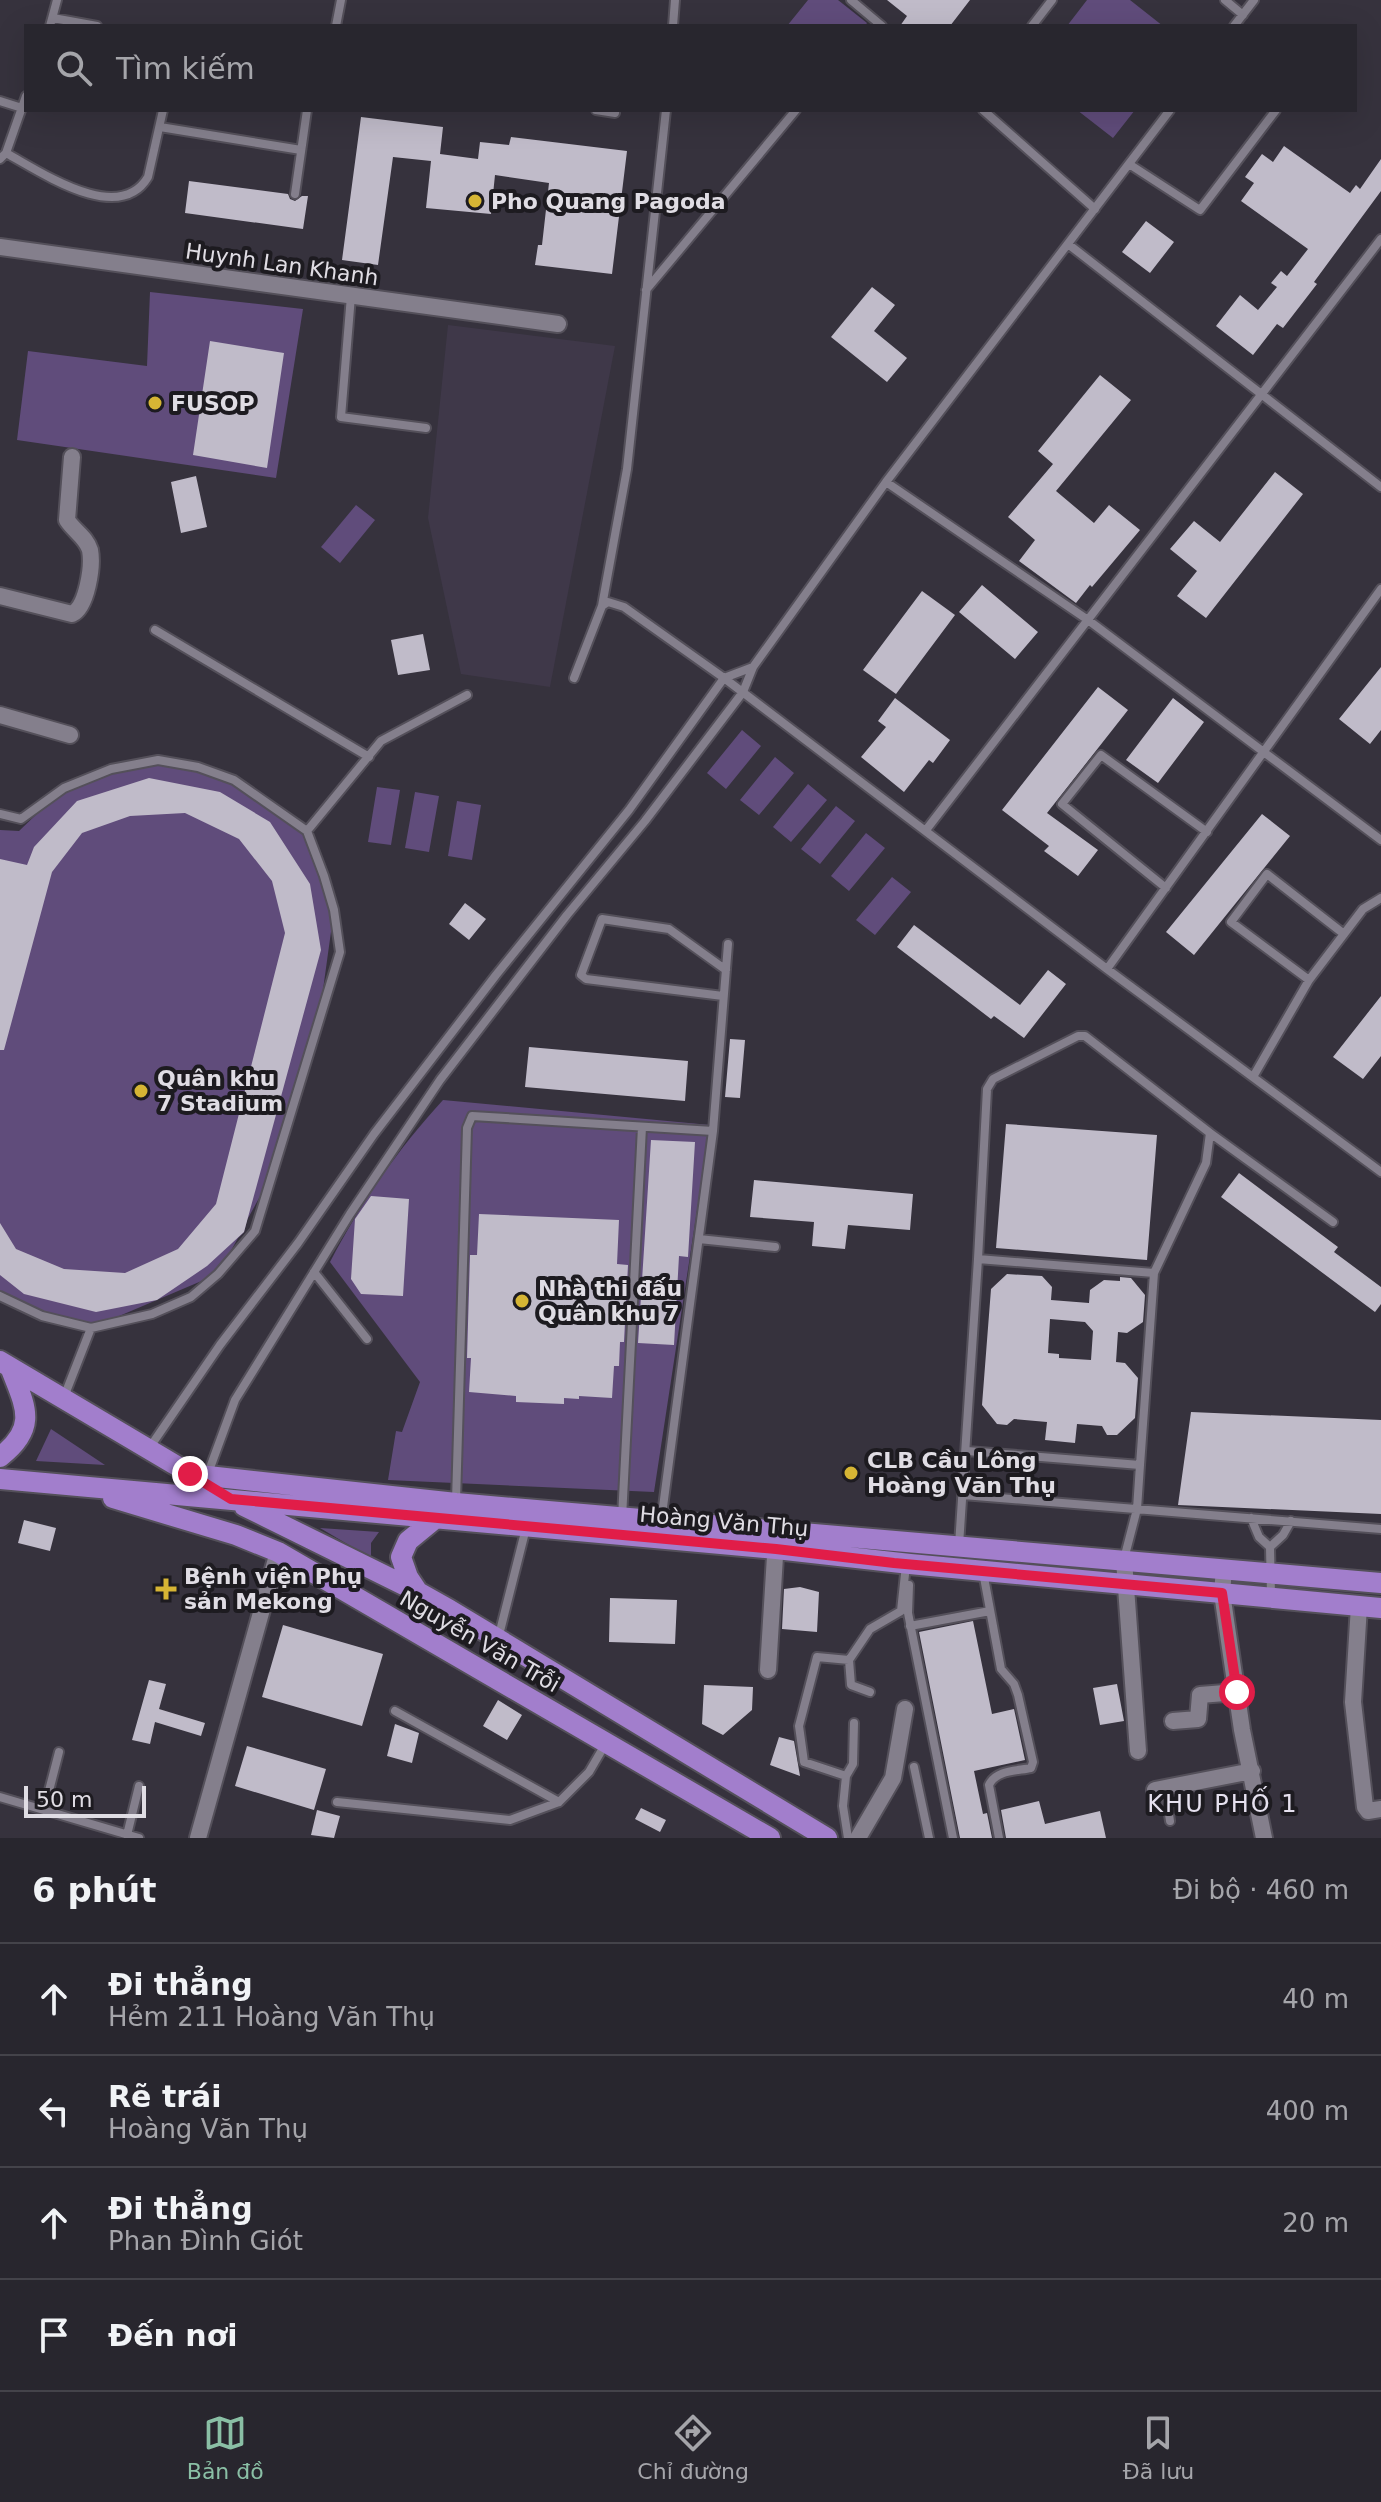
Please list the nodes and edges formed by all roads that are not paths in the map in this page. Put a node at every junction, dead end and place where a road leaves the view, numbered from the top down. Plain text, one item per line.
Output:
1 (57, 0) edge
2 (341, 0) edge
3 (675, 0) edge
4 (851, 0) edge
5 (1052, 0) edge
6 (1225, 0) edge
7 (1254, 0) edge
8 (1243, 15) junction
9 (52, 22) edge
10 (74, 24) edge
11 (336, 24) edge
12 (673, 24) edge
13 (880, 24) edge
14 (1034, 24) edge
15 (1236, 24) edge
16 (0, 101) edge
17 (24, 102) edge
18 (22, 108) junction
19 (163, 112) edge
20 (307, 112) edge
21 (609, 112) edge
22 (666, 112) edge
23 (794, 112) edge
24 (985, 112) edge
25 (1168, 112) edge
26 (1274, 112) edge
27 (615, 113) dead end
28 (160, 127) junction
29 (301, 150) junction
30 (3, 156) edge
31 (1129, 164) junction
32 (295, 194) dead end
33 (1095, 209) junction
34 (1381, 239) edge
35 (1068, 244) junction
36 (0, 247) edge
37 (646, 290) junction
38 (351, 296) junction
39 (558, 324) dead end
40 (1260, 395) junction
41 (426, 428) dead end
42 (72, 457) dead end
43 (886, 482) junction
44 (1381, 487) edge
45 (1381, 589) edge
46 (0, 596) edge
47 (602, 606) junction
48 (1088, 620) junction
49 (155, 630) dead end
50 (753, 667) junction
51 (574, 678) dead end
52 (724, 678) junction
53 (743, 692) junction
54 (467, 695) dead end
55 (0, 715) edge
56 (70, 735) dead end
57 (1264, 752) junction
58 (369, 757) junction
59 (0, 814) edge
60 (926, 830) junction
61 (307, 831) junction
62 (1207, 832) junction
63 (1381, 840) edge
64 (1166, 888) junction
65 (1381, 898) edge
66 (1344, 934) junction
67 (728, 944) dead end
68 (1107, 969) junction
69 (726, 970) junction
70 (1309, 980) junction
71 (723, 996) junction
72 (1253, 1077) junction
73 (642, 1127) junction
74 (713, 1131) junction
75 (1210, 1133) junction
76 (1381, 1172) edge
77 (1333, 1222) dead end
78 (699, 1239) junction
79 (775, 1247) dead end
80 (978, 1259) junction
81 (314, 1272) junction
82 (1154, 1273) junction
83 (0, 1296) edge
84 (91, 1328) junction
85 (367, 1339) dead end
86 (5, 1364) edge
87 (64, 1397) junction
88 (148, 1450) junction
89 (967, 1451) junction
90 (0, 1457) edge
91 (1140, 1465) junction
92 (198, 1475) junction
93 (2, 1482) edge
94 (63, 1484) junction
95 (963, 1495) junction
96 (231, 1499) junction
97 (1137, 1509) junction
98 (449, 1514) junction
99 (1251, 1518) junction
100 (1291, 1521) junction
101 (526, 1526) junction
102 (622, 1526) junction
103 (660, 1529) junction
104 (1381, 1529) edge
105 (776, 1539) junction
106 (959, 1545) junction
107 (1270, 1547) junction
108 (278, 1552) junction
109 (1124, 1560) junction
110 (908, 1564) junction
111 (1224, 1569) junction
112 (983, 1571) junction
113 (1270, 1573) junction
114 (1381, 1583) edge
115 (1124, 1584) junction
116 (418, 1592) junction
117 (1222, 1593) junction
118 (1271, 1598) junction
119 (1359, 1606) junction
120 (1381, 1608) edge
121 (990, 1611) junction
122 (910, 1626) junction
123 (498, 1640) junction
124 (849, 1660) junction
125 (768, 1670) dead end
126 (870, 1692) dead end
127 (1237, 1692) junction
128 (905, 1709) dead end
129 (395, 1711) dead end
130 (625, 1716) junction
131 (1173, 1721) dead end
132 (854, 1723) dead end
133 (607, 1743) junction
134 (1138, 1751) dead end
135 (59, 1752) dead end
136 (914, 1767) dead end
137 (1252, 1771) junction
138 (846, 1776) junction
139 (139, 1786) dead end
140 (1160, 1789) joint
141 (0, 1797) edge
142 (337, 1802) dead end
143 (559, 1802) junction
144 (1381, 1809) edge
145 (44, 1810) junction
146 (1170, 1821) dead end
147 (127, 1835) junction
148 (139, 1838) edge
149 (198, 1838) edge
150 (770, 1838) edge
151 (827, 1838) edge
152 (848, 1838) edge
153 (858, 1838) edge
154 (929, 1838) edge
155 (953, 1838) edge
156 (999, 1838) edge
157 (1264, 1838) edge

1 - 9 lane
2 - 11 lane
3 - 12 lane
4 - 13 lane
5 - 14 lane
6 - 8 lane
7 - 8 lane
8 - 15 lane
9 - 10 lane
16 - 18 lane
17 - 18 lane
18 - 30 lane
19 - 28 lane
20 - 29 lane
21 - 27 lane
22 - 37 lane
23 - 37 lane
24 - 33 lane
25 - 31 lane
26 - 31 lane
28 - 29 lane
28 - 30 lane
29 - 32 lane
31 - 33 lane
33 - 35 lane
34 - 40 lane
35 - 40 lane
35 - 43 lane
36 - 38 street, Huynh Lan Khanh
37 - 47 lane
38 - 39 street, Huynh Lan Khanh
38 - 41 lane
40 - 44 lane
40 - 48 lane
42 - 46 street
43 - 48 lane
43 - 50 lane
45 - 57 lane
47 - 51 lane
47 - 52 lane
48 - 57 lane
48 - 60 lane
49 - 58 lane
50 - 52 lane
50 - 53 lane
52 - 53 lane
52 - 88 lane
53 - 60 lane
53 - 81 lane
54 - 58 lane
55 - 56 street
57 - 62 lane
57 - 63 lane
58 - 61 lane
59 - 61 lane
60 - 68 lane
61 - 84 lane
62 - 64 lane
62 - 64 lane
64 - 68 lane
65 - 66 lane
66 - 70 lane
66 - 70 lane
67 - 69 lane
68 - 72 lane
69 - 71 lane
69 - 71 lane
70 - 72 lane
71 - 74 lane
72 - 76 lane
73 - 74 lane
73 - 98 lane
73 - 102 lane
74 - 78 lane
75 - 77 lane
75 - 80 lane
75 - 82 lane
78 - 79 lane
78 - 103 lane
80 - 82 lane
80 - 89 lane
81 - 85 lane
81 - 92 lane
82 - 91 lane
83 - 84 lane
84 - 87 lane
86 - 87 main road, Nguyễn Văn Trỗi
86 - 90 main road
87 - 88 main road, Nguyễn Văn Trỗi
88 - 92 main road, Nguyễn Văn Trỗi
89 - 91 lane
89 - 95 lane
91 - 97 lane
92 - 96 main road, Nguyễn Văn Trỗi
92 - 98 main road, Hoàng Văn Thụ
93 - 94 main road
94 - 96 main road, Hoàng Văn Thụ
94 - 108 main road, Nguyễn Văn Trỗi
95 - 97 lane
95 - 106 lane
96 - 98 main road, Hoàng Văn Thụ
96 - 116 main road, Nguyễn Văn Trỗi
97 - 99 lane
97 - 109 lane
98 - 101 main road, Hoàng Văn Thụ
98 - 102 main road, Hoàng Văn Thụ
98 - 116 main road
99 - 100 lane
99 - 107 lane
100 - 104 lane
100 - 107 lane
101 - 102 main road, Hoàng Văn Thụ
101 - 123 lane
102 - 103 main road, Hoàng Văn Thụ
103 - 105 main road, Hoàng Văn Thụ
105 - 106 main road, Hoàng Văn Thụ
105 - 110 main road, Hoàng Văn Thụ
105 - 125 street
106 - 109 main road, Hoàng Văn Thụ
107 - 113 lane
108 - 133 main road, Nguyễn Văn Trỗi
108 - 149 street
109 - 111 main road, Hoàng Văn Thụ
109 - 115 street
110 - 112 main road, Hoàng Văn Thụ
110 - 122 lane
110 - 124 lane
111 - 113 main road, Hoàng Văn Thụ
111 - 117 street
112 - 115 main road, Hoàng Văn Thụ
112 - 121 lane
113 - 114 main road, Hoàng Văn Thụ
113 - 118 lane
115 - 117 main road, Hoàng Văn Thụ
115 - 134 street
116 - 123 main road, Nguyễn Văn Trỗi
117 - 118 main road, Hoàng Văn Thụ
117 - 127 street
118 - 119 main road, Hoàng Văn Thụ
119 - 120 main road, Hoàng Văn Thụ
119 - 144 street
121 - 122 lane
121 - 156 lane
122 - 155 lane
123 - 130 main road, Nguyễn Văn Trỗi
124 - 126 lane
124 - 138 lane
127 - 131 street
127 - 137 street
128 - 153 street
129 - 143 lane
130 - 133 main road
130 - 151 main road, Nguyễn Văn Trỗi
132 - 138 lane
133 - 143 lane
133 - 150 main road, Nguyễn Văn Trỗi
135 - 145 lane
136 - 154 lane
137 - 140 street
137 - 157 street
138 - 152 lane
139 - 147 lane
140 - 146 lane
141 - 145 lane
142 - 143 lane
145 - 147 lane
147 - 148 lane

